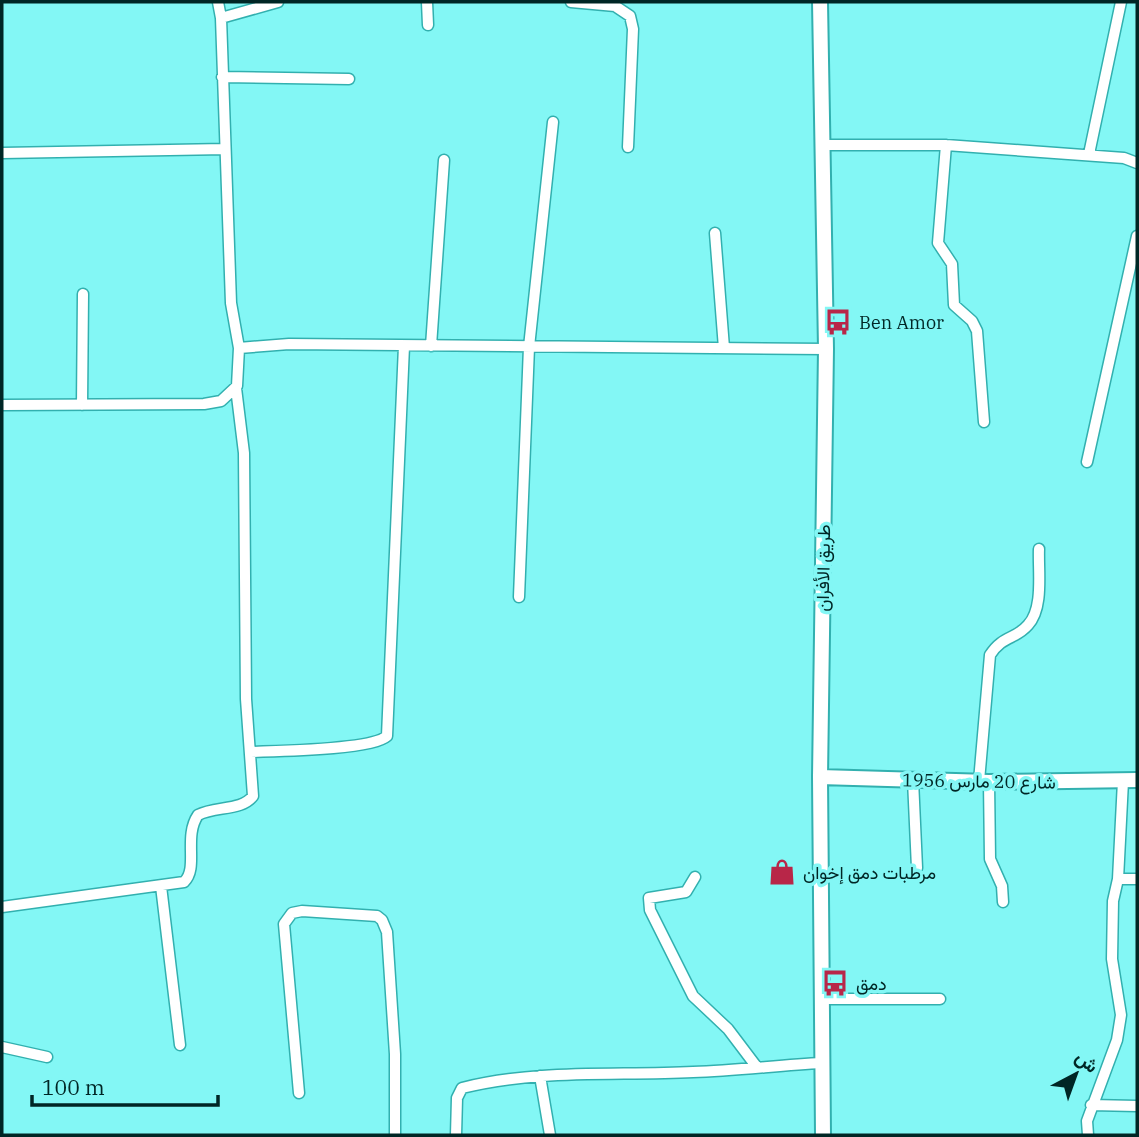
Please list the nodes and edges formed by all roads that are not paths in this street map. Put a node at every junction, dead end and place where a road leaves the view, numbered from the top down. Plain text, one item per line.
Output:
1 (218, 2) edge
2 (278, 2) edge
3 (427, 2) edge
4 (571, 2) edge
5 (820, 2) edge
6 (1121, 2) edge
7 (221, 18) junction
8 (428, 25) dead end
9 (222, 77) junction
10 (349, 79) dead end
11 (554, 122) dead end
12 (823, 145) junction
13 (946, 145) junction
14 (628, 147) dead end
15 (225, 149) junction
16 (2, 153) edge
17 (1089, 154) junction
18 (444, 160) dead end
19 (1137, 163) edge
20 (715, 233) dead end
21 (1137, 236) edge
22 (83, 295) dead end
23 (404, 346) junction
24 (431, 346) junction
25 (529, 346) junction
26 (239, 348) junction
27 (724, 348) junction
28 (826, 349) junction
29 (236, 388) junction
30 (2, 405) edge
31 (82, 405) junction
32 (984, 422) dead end
33 (1087, 462) dead end
34 (1039, 549) dead end
35 (519, 597) dead end
36 (251, 752) junction
37 (820, 777) junction
38 (913, 780) junction
39 (1130, 781) edge
40 (984, 782) junction
41 (917, 868) dead end
42 (695, 877) dead end
43 (1137, 878) edge
44 (1118, 879) junction
45 (161, 886) junction
46 (1003, 902) dead end
47 (2, 907) edge
48 (822, 999) junction
49 (940, 999) dead end
50 (180, 1045) dead end
51 (2, 1047) edge
52 (47, 1057) dead end
53 (822, 1063) junction
54 (756, 1066) junction
55 (540, 1076) junction
56 (299, 1093) dead end
57 (1091, 1105) junction
58 (1137, 1106) edge
59 (395, 1135) edge
60 (456, 1135) edge
61 (550, 1135) edge
62 (823, 1135) edge
63 (1088, 1135) edge

1 - 7 street
2 - 7 street
3 - 8 street
4 - 14 street
5 - 12 main road, طريق الأفران
6 - 17 street
7 - 9 street
9 - 10 street
9 - 15 street
11 - 25 street
12 - 13 street
12 - 28 main road, طريق الأفران
13 - 17 street
13 - 32 street
15 - 16 street
15 - 26 street
17 - 19 street
18 - 24 street
20 - 27 street
21 - 33 street
22 - 31 street
23 - 24 street
23 - 26 street
23 - 36 street
24 - 25 street
25 - 27 street
25 - 35 street
26 - 29 street
27 - 28 street
28 - 37 main road, طريق الأفران
29 - 31 street
29 - 36 street
30 - 31 street
34 - 40 street
36 - 45 street
37 - 38 main road, شارع 20 مارس 1956
37 - 48 main road, طريق الأفران
38 - 40 main road, شارع 20 مارس 1956
38 - 41 street
39 - 40 main road, شارع 20 مارس 1956
39 - 44 street
40 - 46 street
42 - 54 street
43 - 44 street
44 - 57 street
45 - 47 street
45 - 50 street
48 - 49 street
48 - 53 main road, طريق الأفران
51 - 52 street
53 - 54 street
53 - 62 main road, طريق الأفران
54 - 55 street
55 - 60 street
55 - 61 street
56 - 59 street
57 - 58 street
57 - 63 street

